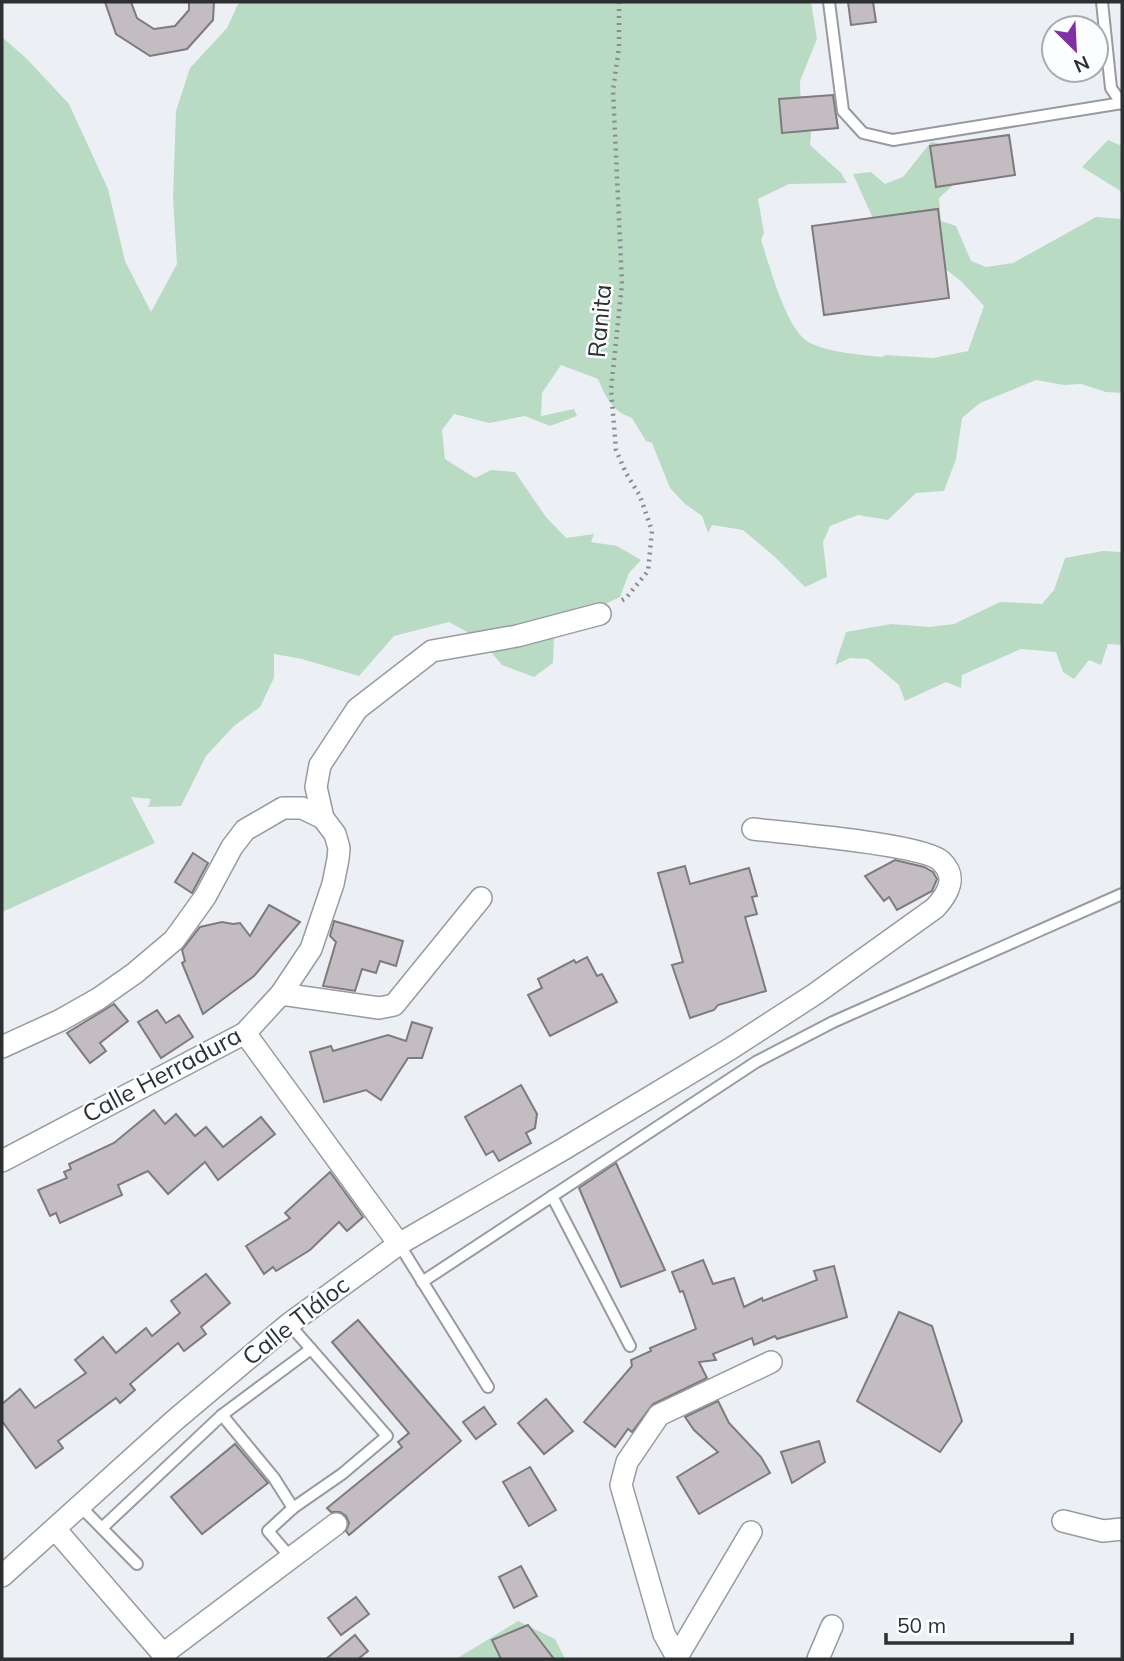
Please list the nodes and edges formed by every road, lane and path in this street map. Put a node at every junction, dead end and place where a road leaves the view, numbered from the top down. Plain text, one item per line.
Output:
1 (619, 2) edge
2 (829, 2) edge
3 (1102, 2) edge
4 (1122, 104) edge
5 (600, 614) joint
6 (323, 818) junction
7 (753, 829) dead end
8 (1122, 894) edge
9 (481, 898) dead end
10 (281, 994) junction
11 (245, 1033) junction
12 (2, 1047) edge
13 (2, 1161) edge
14 (552, 1196) junction
15 (399, 1244) junction
16 (422, 1282) junction
17 (289, 1324) junction
18 (630, 1346) dead end
19 (311, 1349) junction
20 (771, 1362) dead end
21 (488, 1387) dead end
22 (222, 1415) junction
23 (80, 1506) junction
24 (293, 1508) junction
25 (1063, 1521) dead end
26 (336, 1524) dead end
27 (102, 1528) junction
28 (54, 1529) junction
29 (1122, 1529) edge
30 (751, 1532) dead end
31 (291, 1558) junction
32 (137, 1564) dead end
33 (2, 1576) edge
34 (832, 1626) dead end
35 (677, 1658) edge
36 (818, 1659) edge

1 - 5 path, Ranita
2 - 4 lane
3 - 4 lane
5 - 6 street, Calle Herradura
6 - 10 street, Calle Herradura
6 - 12 street
7 - 15 street, Calle Tláloc
8 - 14 lane
9 - 10 street
10 - 11 street, Calle Herradura
11 - 13 street, Calle Herradura
11 - 15 street
14 - 16 lane
14 - 18 lane
15 - 16 lane
15 - 17 street, Calle Tláloc
16 - 21 lane
17 - 19 lane
17 - 23 street, Calle Tláloc
19 - 22 lane
19 - 24 lane
20 - 35 street
22 - 24 lane
22 - 27 lane
23 - 27 lane
23 - 28 street, Calle Tláloc
24 - 31 lane
25 - 29 street
26 - 31 street
27 - 32 lane
28 - 31 street
28 - 33 street, Calle Tláloc
30 - 35 street
34 - 36 street

